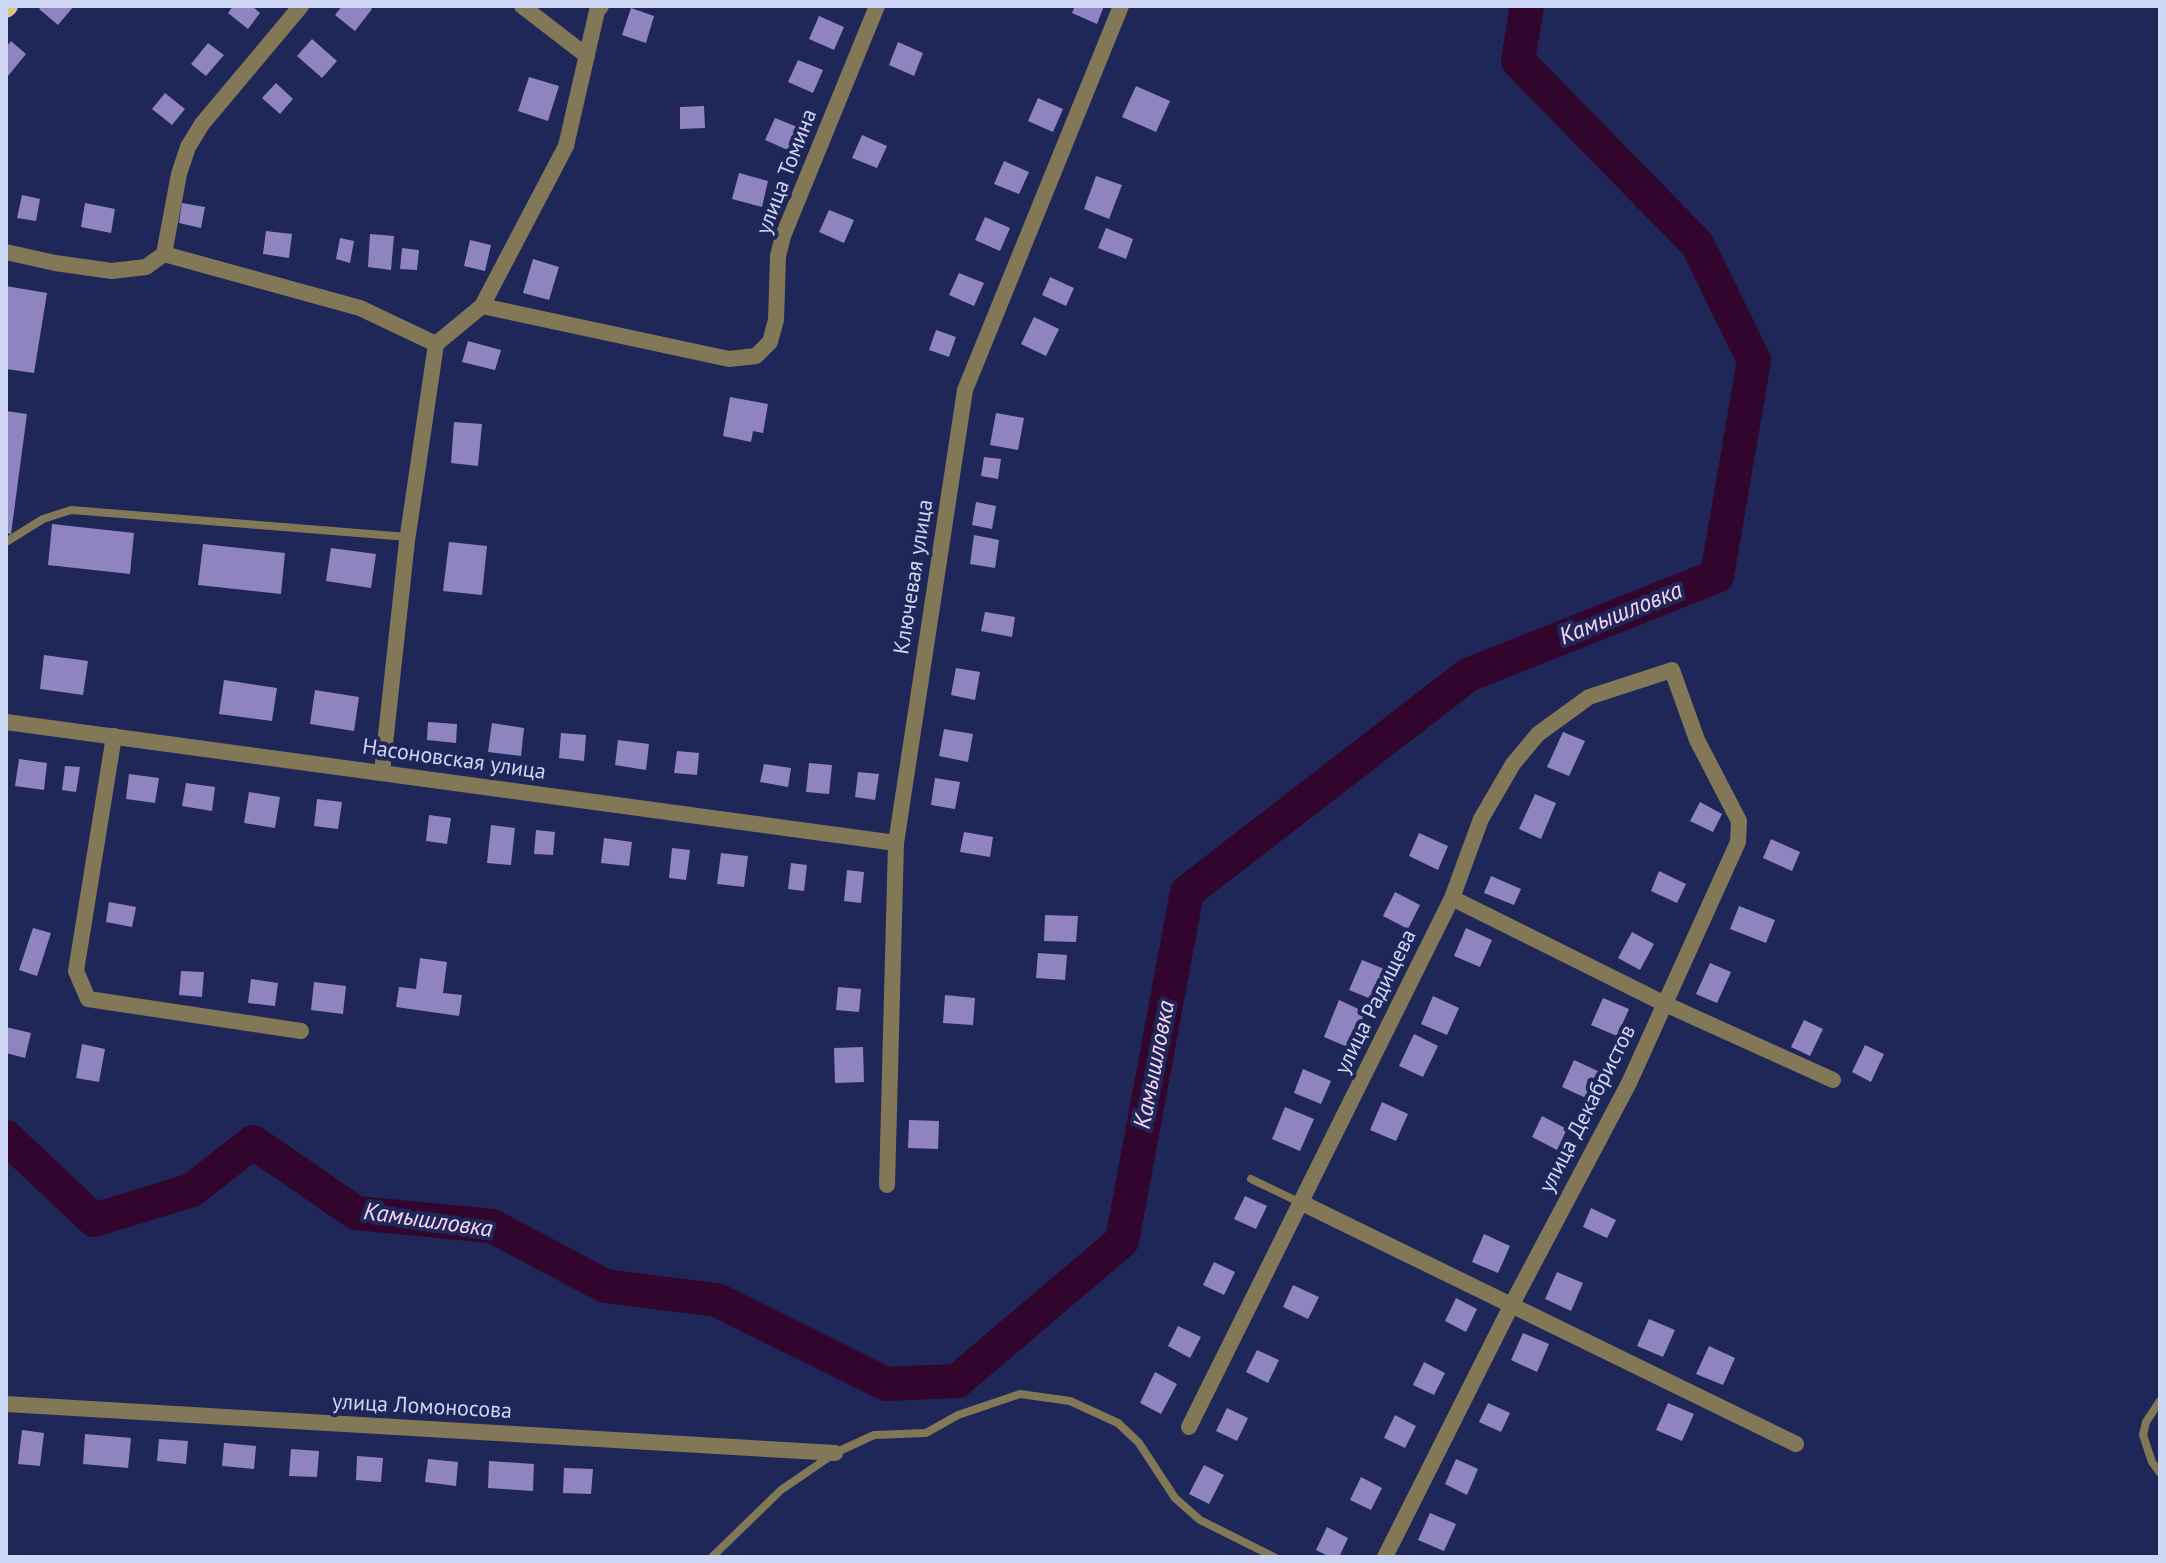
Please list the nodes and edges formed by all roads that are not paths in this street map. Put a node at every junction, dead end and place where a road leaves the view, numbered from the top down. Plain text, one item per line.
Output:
1 (301, 6) edge
2 (522, 6) edge
3 (601, 6) edge
4 (877, 6) edge
5 (1121, 6) edge
6 (587, 56) junction
7 (6, 252) edge
8 (164, 254) junction
9 (482, 306) junction
10 (436, 344) junction
11 (408, 537) junction
12 (6, 542) edge
13 (1672, 670) joint
14 (6, 722) edge
15 (114, 736) junction
16 (382, 772) junction
17 (896, 843) junction
18 (1452, 898) junction
19 (1665, 1004) junction
20 (301, 1031) dead end
21 (1833, 1080) dead end
22 (1251, 1179) dead end
23 (887, 1185) dead end
24 (1302, 1203) junction
25 (1512, 1304) junction
26 (2160, 1401) edge
27 (6, 1404) edge
28 (1189, 1427) dead end
29 (1796, 1444) dead end
30 (835, 1453) junction
31 (2160, 1473) edge
32 (712, 1557) edge
33 (1274, 1557) edge
34 (1385, 1557) edge

1 - 8 street
2 - 6 street
3 - 6 street
4 - 9 street, улица Томина
5 - 17 street, Ключевая улица
6 - 9 street
7 - 8 street
8 - 10 street
9 - 10 street
10 - 11 street
11 - 12 lane
11 - 16 street
13 - 18 street, улица Радищева
13 - 19 street, улица Декабристов
14 - 15 street, Насоновская улица
15 - 16 street, Насоновская улица
15 - 20 street
16 - 17 street, Насоновская улица
17 - 23 street, Ключевая улица
18 - 19 street
18 - 24 street, улица Радищева
19 - 21 street
19 - 25 street, улица Декабристов
22 - 24 lane
24 - 25 street
24 - 28 street, улица Радищева
25 - 29 street
25 - 34 street, улица Декабристов
26 - 31 lane
27 - 30 street, улица Ломоносова
30 - 32 lane
30 - 33 lane

